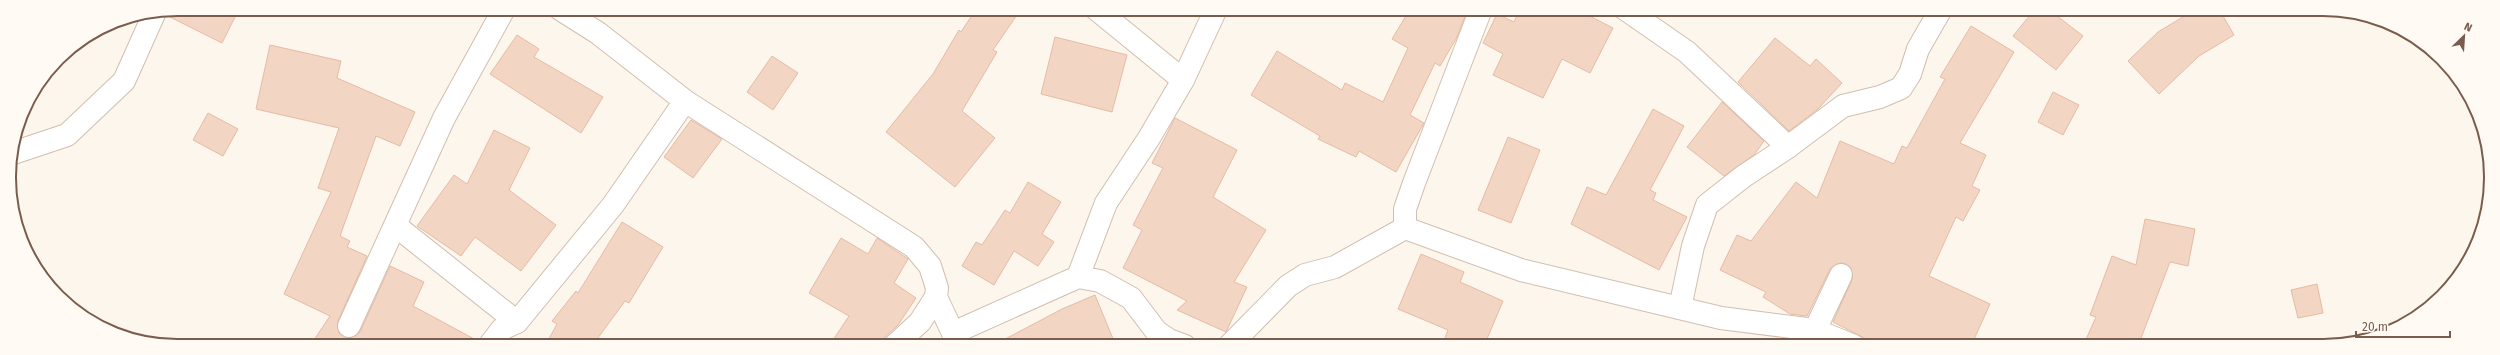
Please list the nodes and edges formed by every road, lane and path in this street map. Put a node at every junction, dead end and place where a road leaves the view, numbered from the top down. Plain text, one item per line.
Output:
1 (500, 16) edge
2 (571, 16) edge
3 (1105, 16) edge
4 (1213, 16) edge
5 (1478, 16) edge
6 (1635, 16) edge
7 (1937, 16) edge
8 (152, 18) edge
9 (1183, 80) junction
10 (685, 101) junction
11 (1788, 148) junction
12 (18, 151) edge
13 (396, 226) junction
14 (1405, 228) junction
15 (1841, 275) dead end
16 (1078, 277) junction
17 (936, 297) junction
18 (1680, 308) junction
19 (517, 322) junction
20 (349, 326) dead end
21 (1815, 330) junction
22 (494, 339) edge
23 (902, 339) edge
24 (956, 339) edge
25 (1168, 339) edge
26 (1236, 339) edge
27 (1837, 339) edge

1 - 13 street
2 - 10 street
3 - 9 street
4 - 9 street
5 - 14 street
6 - 11 street
7 - 11 street
8 - 12 street
9 - 16 street
10 - 17 street
10 - 19 street
11 - 18 street
13 - 19 street
13 - 20 street
14 - 18 street
14 - 26 street
15 - 21 street
16 - 24 street
16 - 25 street
17 - 23 street
17 - 24 street
18 - 21 street
19 - 22 street
21 - 27 street

